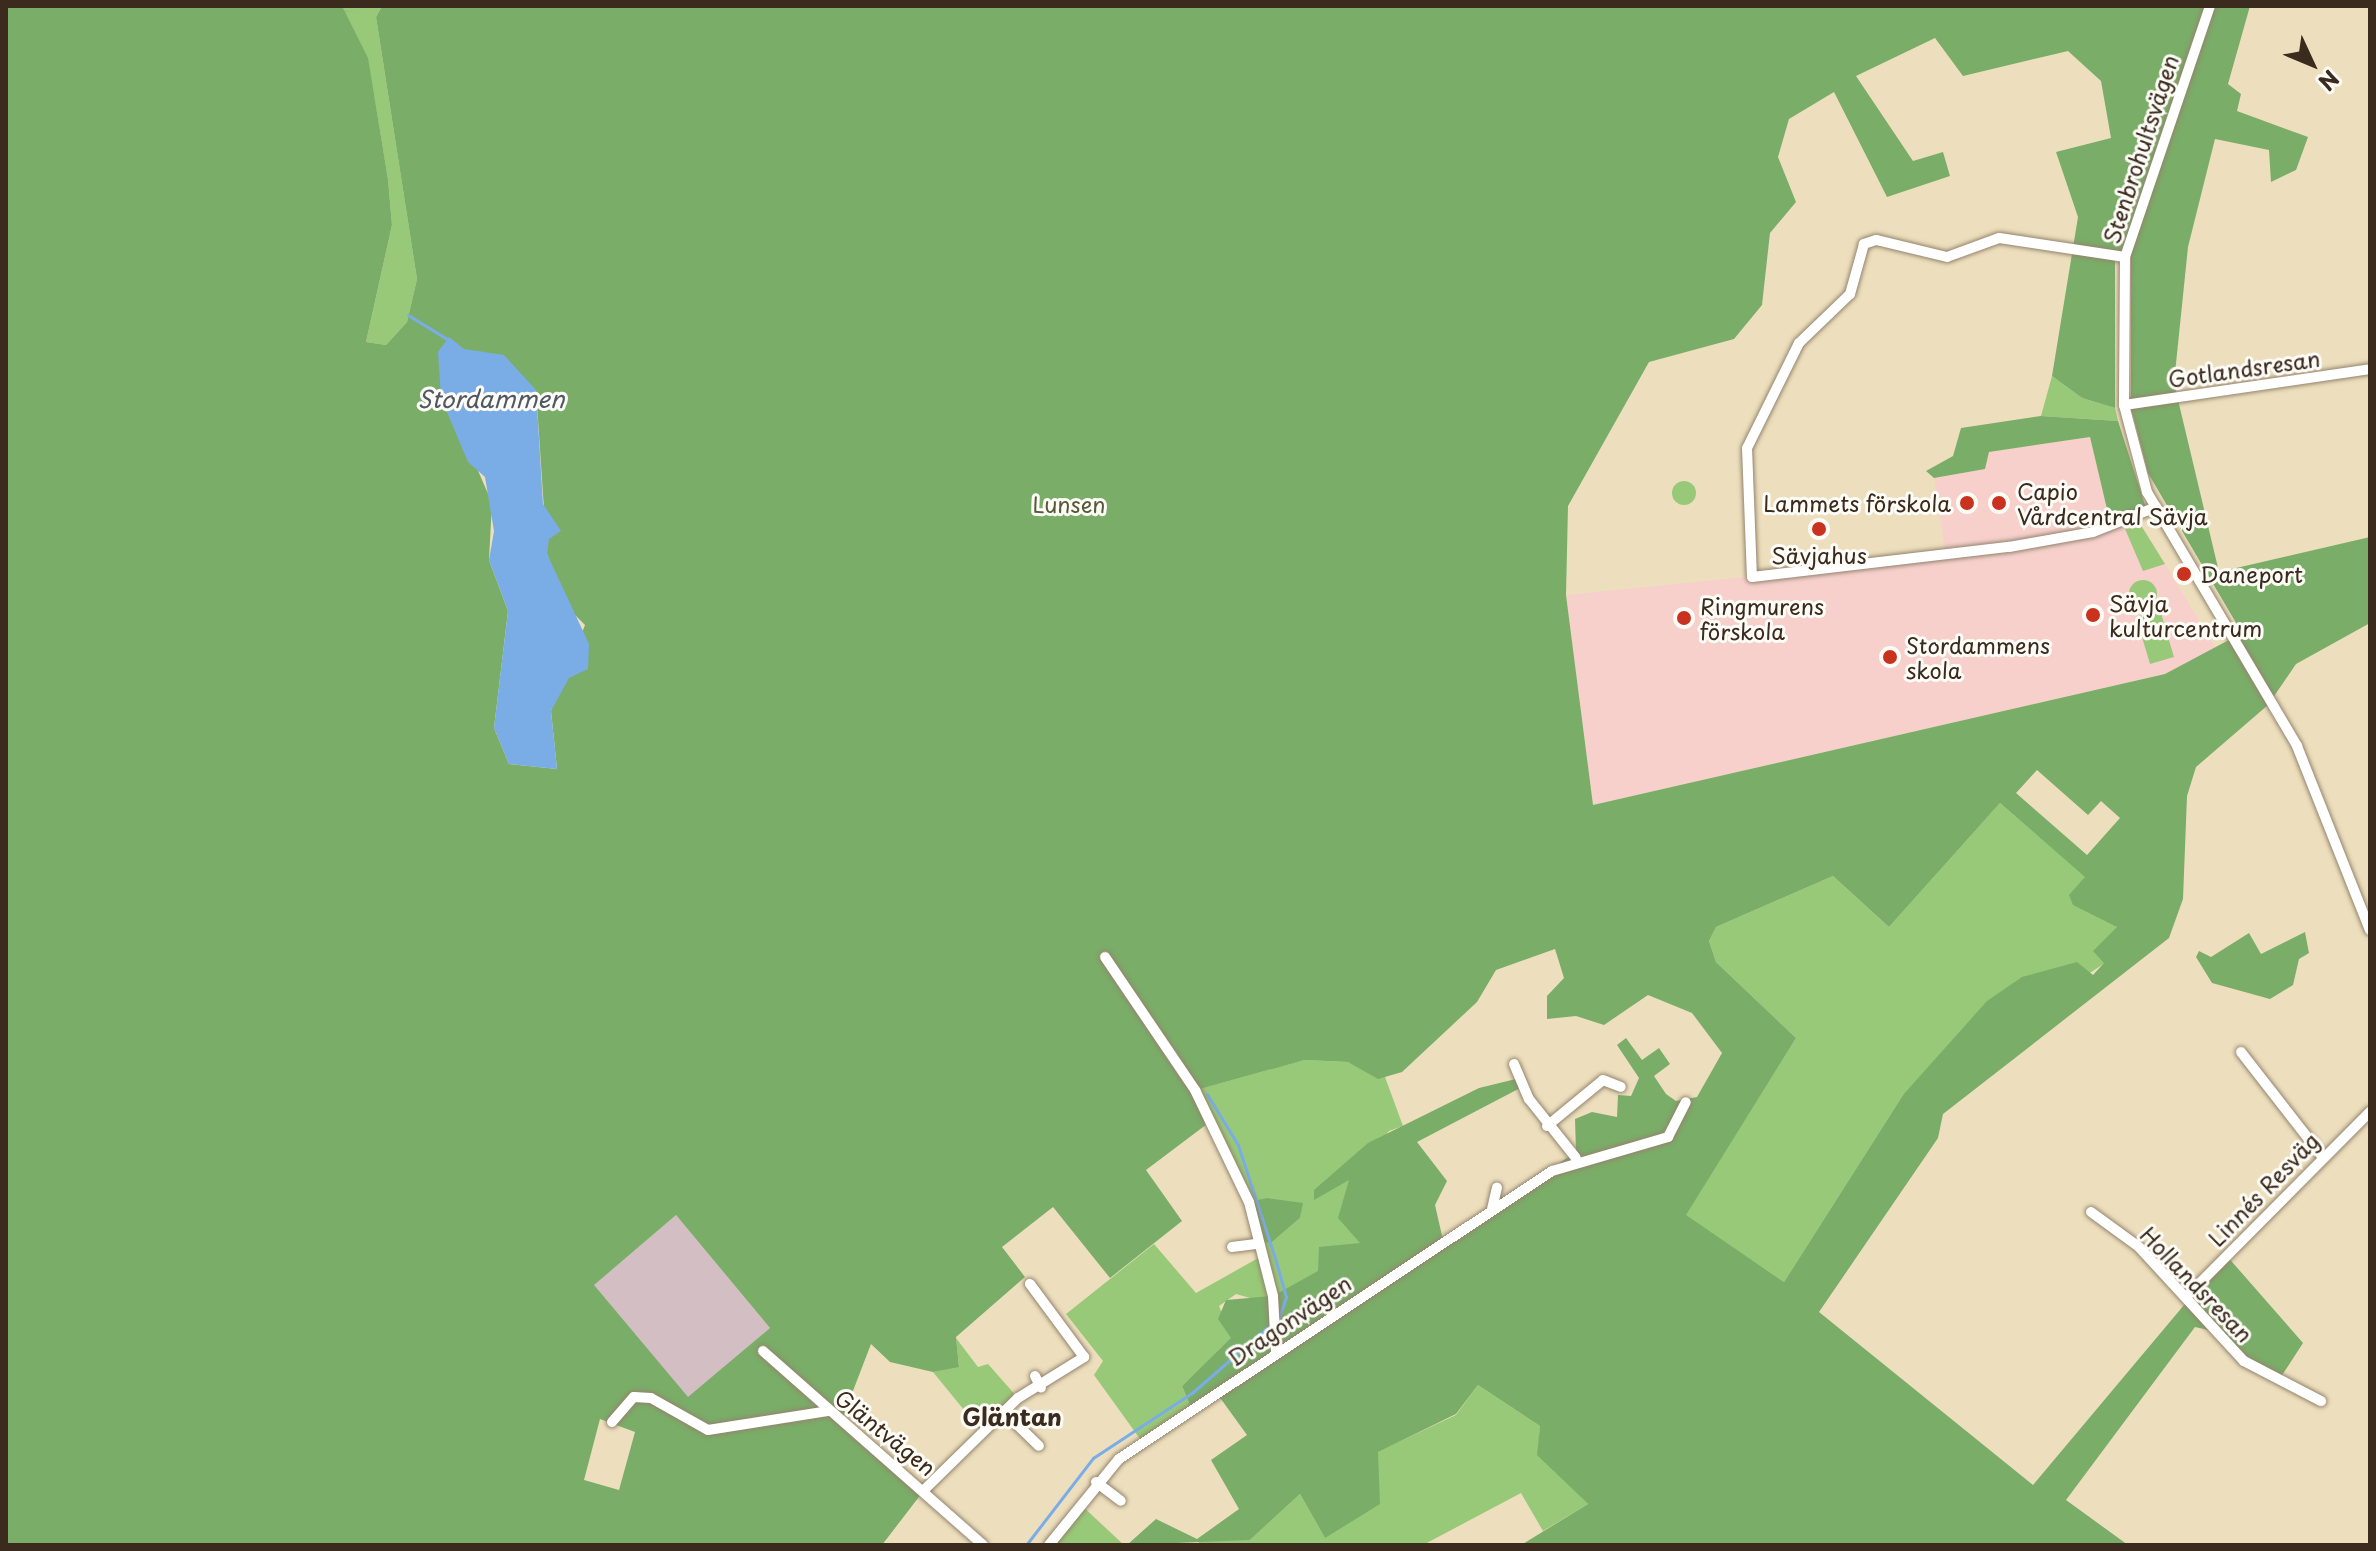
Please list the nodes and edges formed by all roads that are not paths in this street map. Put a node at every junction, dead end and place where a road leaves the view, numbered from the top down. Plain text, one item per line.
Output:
1 (2210, 6) edge
2 (2125, 257) junction
3 (2370, 369) edge
4 (2124, 405) junction
5 (2156, 507) junction
6 (2370, 930) edge
7 (1105, 957) dead end
8 (2241, 1052) dead end
9 (1514, 1064) dead end
10 (1621, 1087) dead end
11 (1686, 1102) dead end
12 (2370, 1112) edge
13 (1547, 1126) junction
14 (2322, 1156) junction
15 (1576, 1158) junction
16 (1497, 1188) dead end
17 (1492, 1209) junction
18 (2091, 1212) dead end
19 (1256, 1244) junction
20 (1232, 1247) dead end
21 (1030, 1284) dead end
22 (2187, 1296) junction
23 (763, 1351) dead end
24 (1276, 1352) junction
25 (1035, 1376) dead end
26 (1041, 1388) junction
27 (2321, 1401) dead end
28 (828, 1411) junction
29 (1003, 1411) junction
30 (612, 1422) dead end
31 (1039, 1446) dead end
32 (1096, 1482) junction
33 (925, 1489) junction
34 (1121, 1501) dead end
35 (983, 1545) edge
36 (1049, 1545) edge

1 - 2 street, Stenbrohultsvägen
2 - 4 street, Stenbrohultsvägen
2 - 5 street
3 - 4 street, Gotlandsresan
4 - 5 street, Stenbrohultsvägen
5 - 6 street, Stenbrohultsvägen
7 - 19 street
8 - 14 street
9 - 13 street
10 - 13 street
11 - 15 street, Dragonvägen
12 - 14 street, Linnés Resväg
13 - 15 street
14 - 22 street, Linnés Resväg
15 - 17 street, Dragonvägen
16 - 17 street
17 - 24 street, Dragonvägen
18 - 22 street, Hollandsresan
19 - 20 street
19 - 24 street
21 - 26 street
22 - 27 street, Hollandsresan
23 - 28 street, Gläntvägen
24 - 32 street, Dragonvägen
25 - 26 street
26 - 29 street
28 - 30 street
28 - 33 street, Gläntvägen
29 - 31 street
29 - 33 street
32 - 34 street
32 - 36 street, Dragonvägen
33 - 35 street, Gläntvägen

